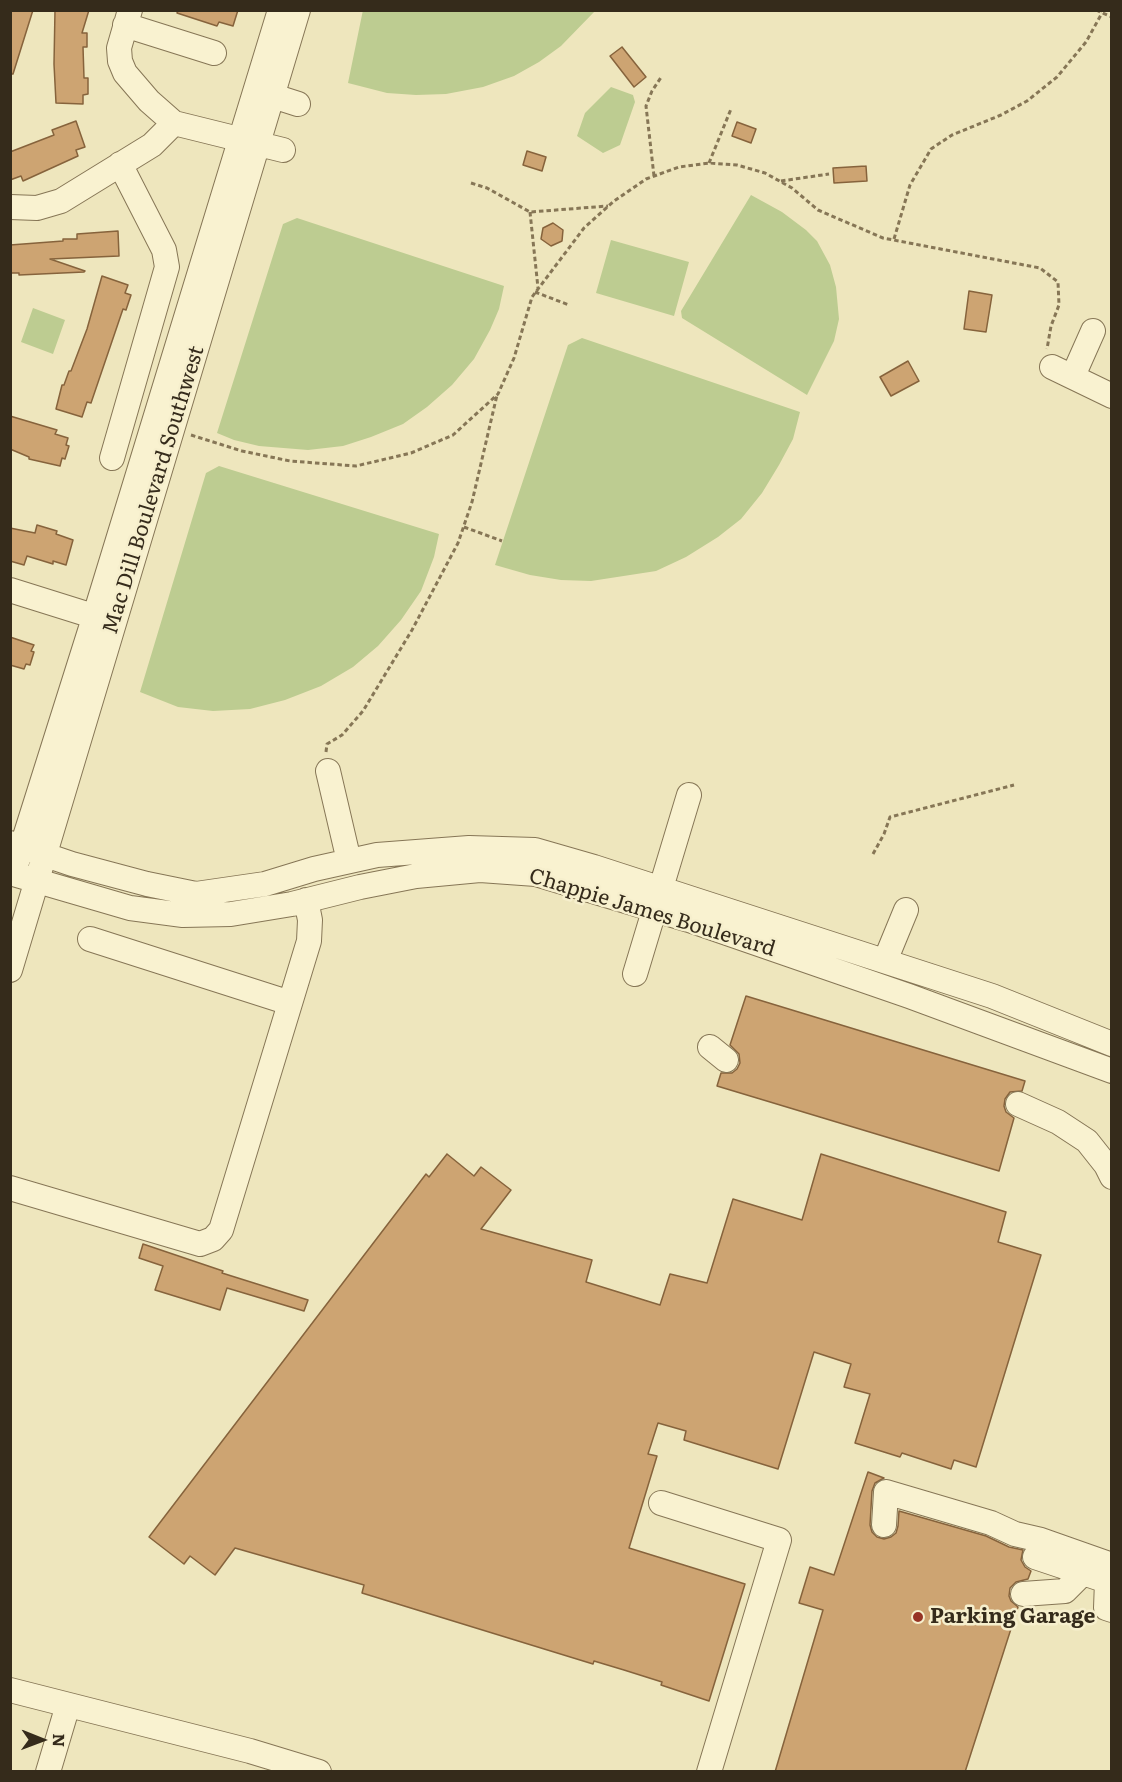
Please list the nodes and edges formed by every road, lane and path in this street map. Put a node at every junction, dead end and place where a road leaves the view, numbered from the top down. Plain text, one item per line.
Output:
1 (280, 10) edge
2 (298, 10) edge
3 (1096, 10) edge
4 (1102, 13) junction
5 (1112, 17) edge
6 (128, 18) edge
7 (214, 53) dead end
8 (662, 76) dead end
9 (273, 96) junction
10 (298, 104) dead end
11 (731, 109) dead end
12 (174, 123) junction
13 (249, 142) junction
14 (283, 150) dead end
15 (710, 163) junction
16 (120, 164) junction
17 (830, 174) dead end
18 (654, 176) junction
19 (780, 181) junction
20 (471, 183) dead end
21 (609, 206) junction
22 (10, 207) edge
23 (530, 212) junction
24 (894, 239) junction
25 (537, 291) junction
26 (569, 305) dead end
27 (1093, 331) dead end
28 (1062, 372) junction
29 (498, 394) junction
30 (1112, 396) edge
31 (172, 429) junction
32 (112, 458) dead end
33 (464, 527) junction
34 (502, 541) dead end
35 (10, 590) edge
36 (105, 619) junction
37 (328, 771) joint
38 (1014, 785) dead end
39 (689, 795) dead end
40 (59, 804) junction
41 (16, 845) edge
42 (46, 854) junction
43 (873, 854) dead end
44 (349, 861) junction
45 (12, 876) edge
46 (38, 881) junction
47 (658, 899) junction
48 (306, 900) junction
49 (906, 910) dead end
50 (90, 939) dead end
51 (885, 961) junction
52 (10, 970) edge
53 (635, 974) dead end
54 (290, 1003) junction
55 (1112, 1044) edge
56 (1112, 1071) edge
57 (1018, 1104) dead end
58 (1110, 1169) edge
59 (10, 1188) edge
60 (661, 1503) dead end
61 (884, 1525) dead end
62 (1035, 1557) dead end
63 (1083, 1573) junction
64 (1110, 1573) edge
65 (1023, 1594) dead end
66 (1112, 1610) edge
67 (10, 1690) edge
68 (68, 1705) junction
69 (48, 1772) edge
70 (319, 1772) edge
71 (709, 1772) edge

1 - 13 street, Mac Dill Boulevard Southwest
2 - 9 street, Mac Dill Boulevard Southwest
3 - 4 path
4 - 5 path
4 - 24 path
6 - 7 street
6 - 12 street
8 - 18 path
9 - 10 street
9 - 13 street, Mac Dill Boulevard Southwest
11 - 15 path
12 - 13 street
12 - 16 street
13 - 14 street
13 - 31 street, Mac Dill Boulevard Southwest
13 - 36 street, Mac Dill Boulevard Southwest
15 - 18 path
15 - 19 path
16 - 22 street
16 - 32 street
17 - 19 path
18 - 21 path
19 - 24 path
20 - 23 path
21 - 23 path
21 - 25 path
23 - 25 path
24 - 28 path
25 - 26 path
25 - 29 path
27 - 28 street
28 - 30 street
29 - 31 path
29 - 33 path
31 - 36 street, Mac Dill Boulevard Southwest
33 - 34 path
33 - 37 path
35 - 36 street
36 - 40 street, Mac Dill Boulevard Southwest
37 - 44 street
38 - 43 path
39 - 47 street
40 - 41 street, Mac Dill Boulevard Southwest
40 - 42 street, Mac Dill Boulevard Southwest
41 - 42 street, Chappie James Boulevard
41 - 45 street, Mac Dill Boulevard Southwest
42 - 44 street, Chappie James Boulevard
42 - 46 street, Mac Dill Boulevard Southwest
44 - 47 street, Chappie James Boulevard
45 - 46 street, Chappie James Boulevard
46 - 48 street, Chappie James Boulevard
46 - 52 street, Mac Dill Boulevard Southwest
47 - 48 street, Chappie James Boulevard
47 - 51 street, Chappie James Boulevard
47 - 53 street
47 - 56 street, Chappie James Boulevard
48 - 54 street
49 - 51 street
50 - 54 street
51 - 55 street, Chappie James Boulevard
54 - 59 street
57 - 58 street
60 - 71 street
61 - 64 street
62 - 63 street
63 - 64 street
63 - 65 street
64 - 66 street
67 - 68 street
68 - 69 street
68 - 70 street

